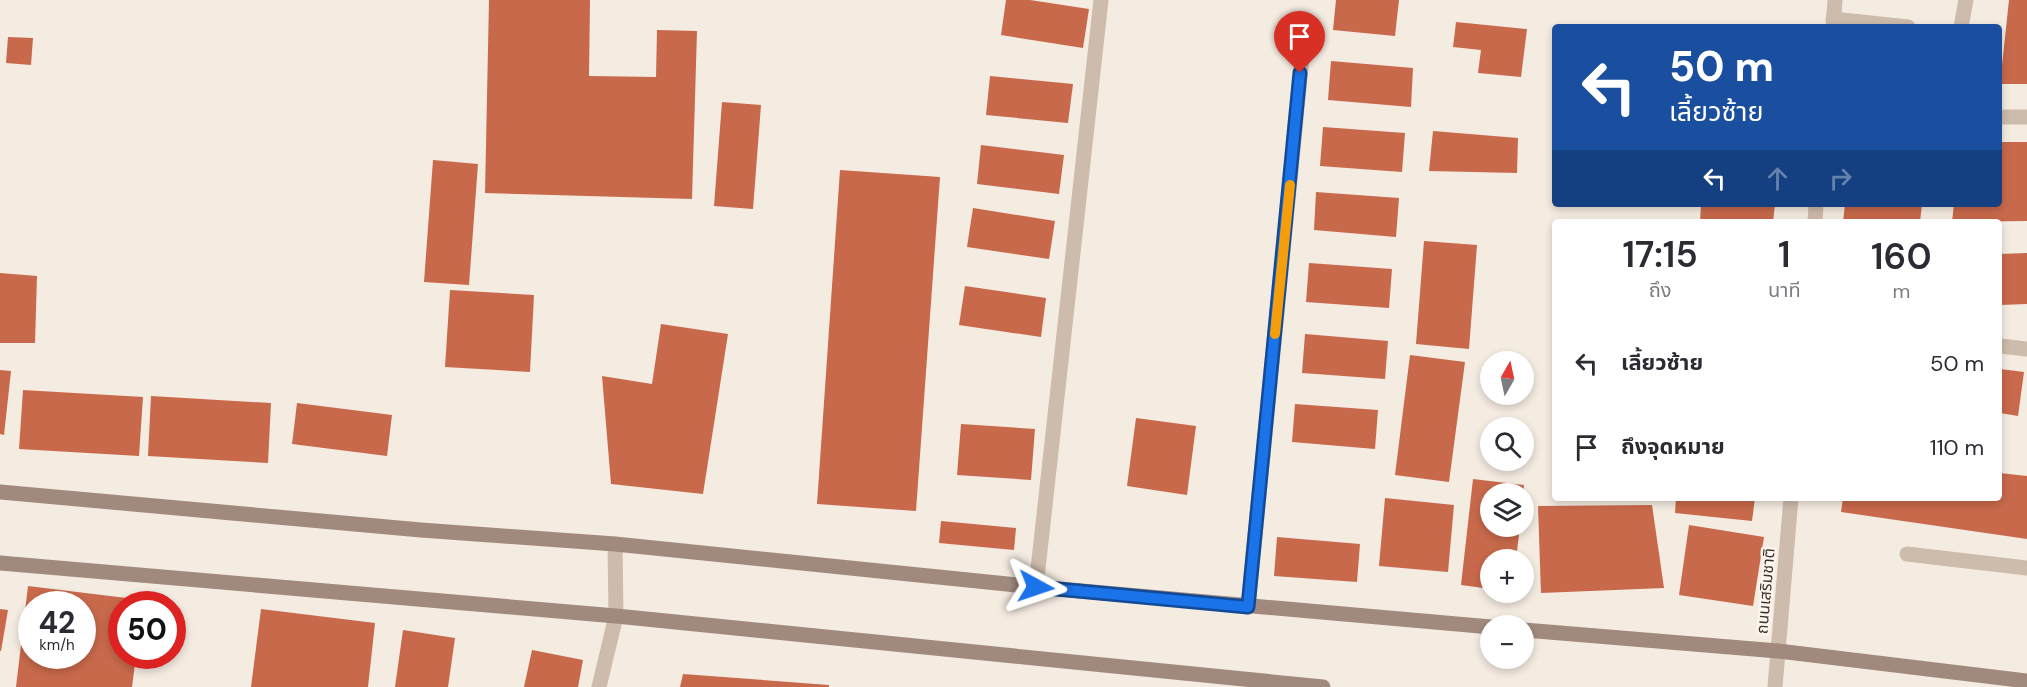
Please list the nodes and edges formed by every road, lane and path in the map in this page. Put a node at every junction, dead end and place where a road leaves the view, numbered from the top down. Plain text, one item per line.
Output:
1 (1101, 0) edge
2 (1835, 0) edge
3 (1966, 0) edge
4 (1833, 23) edge
5 (1852, 24) edge
6 (1962, 24) edge
7 (1305, 27) dead end
8 (2002, 117) edge
9 (2027, 117) edge
10 (2002, 346) edge
11 (2027, 349) edge
12 (0, 492) edge
13 (1791, 501) edge
14 (615, 544) junction
15 (1907, 554) dead end
16 (0, 562) edge
17 (2027, 568) edge
18 (1036, 587) junction
19 (1248, 607) junction
20 (616, 616) junction
21 (1480, 626) edge
22 (1534, 631) edge
23 (1778, 651) junction
24 (2027, 681) edge
25 (599, 687) edge
26 (1323, 687) edge
27 (1775, 687) edge

1 - 18 street
2 - 4 street
3 - 6 street
4 - 5 street
7 - 19 street
8 - 9 street
10 - 11 street
12 - 14 main road
13 - 23 street, ถนนเสริมชาติ
14 - 18 main road
14 - 20 street
15 - 17 street
16 - 20 main road
18 - 19 main road
19 - 21 main road
20 - 25 street
20 - 26 main road
22 - 23 main road
23 - 24 main road
23 - 27 street, ถนนเสริมชาติ

